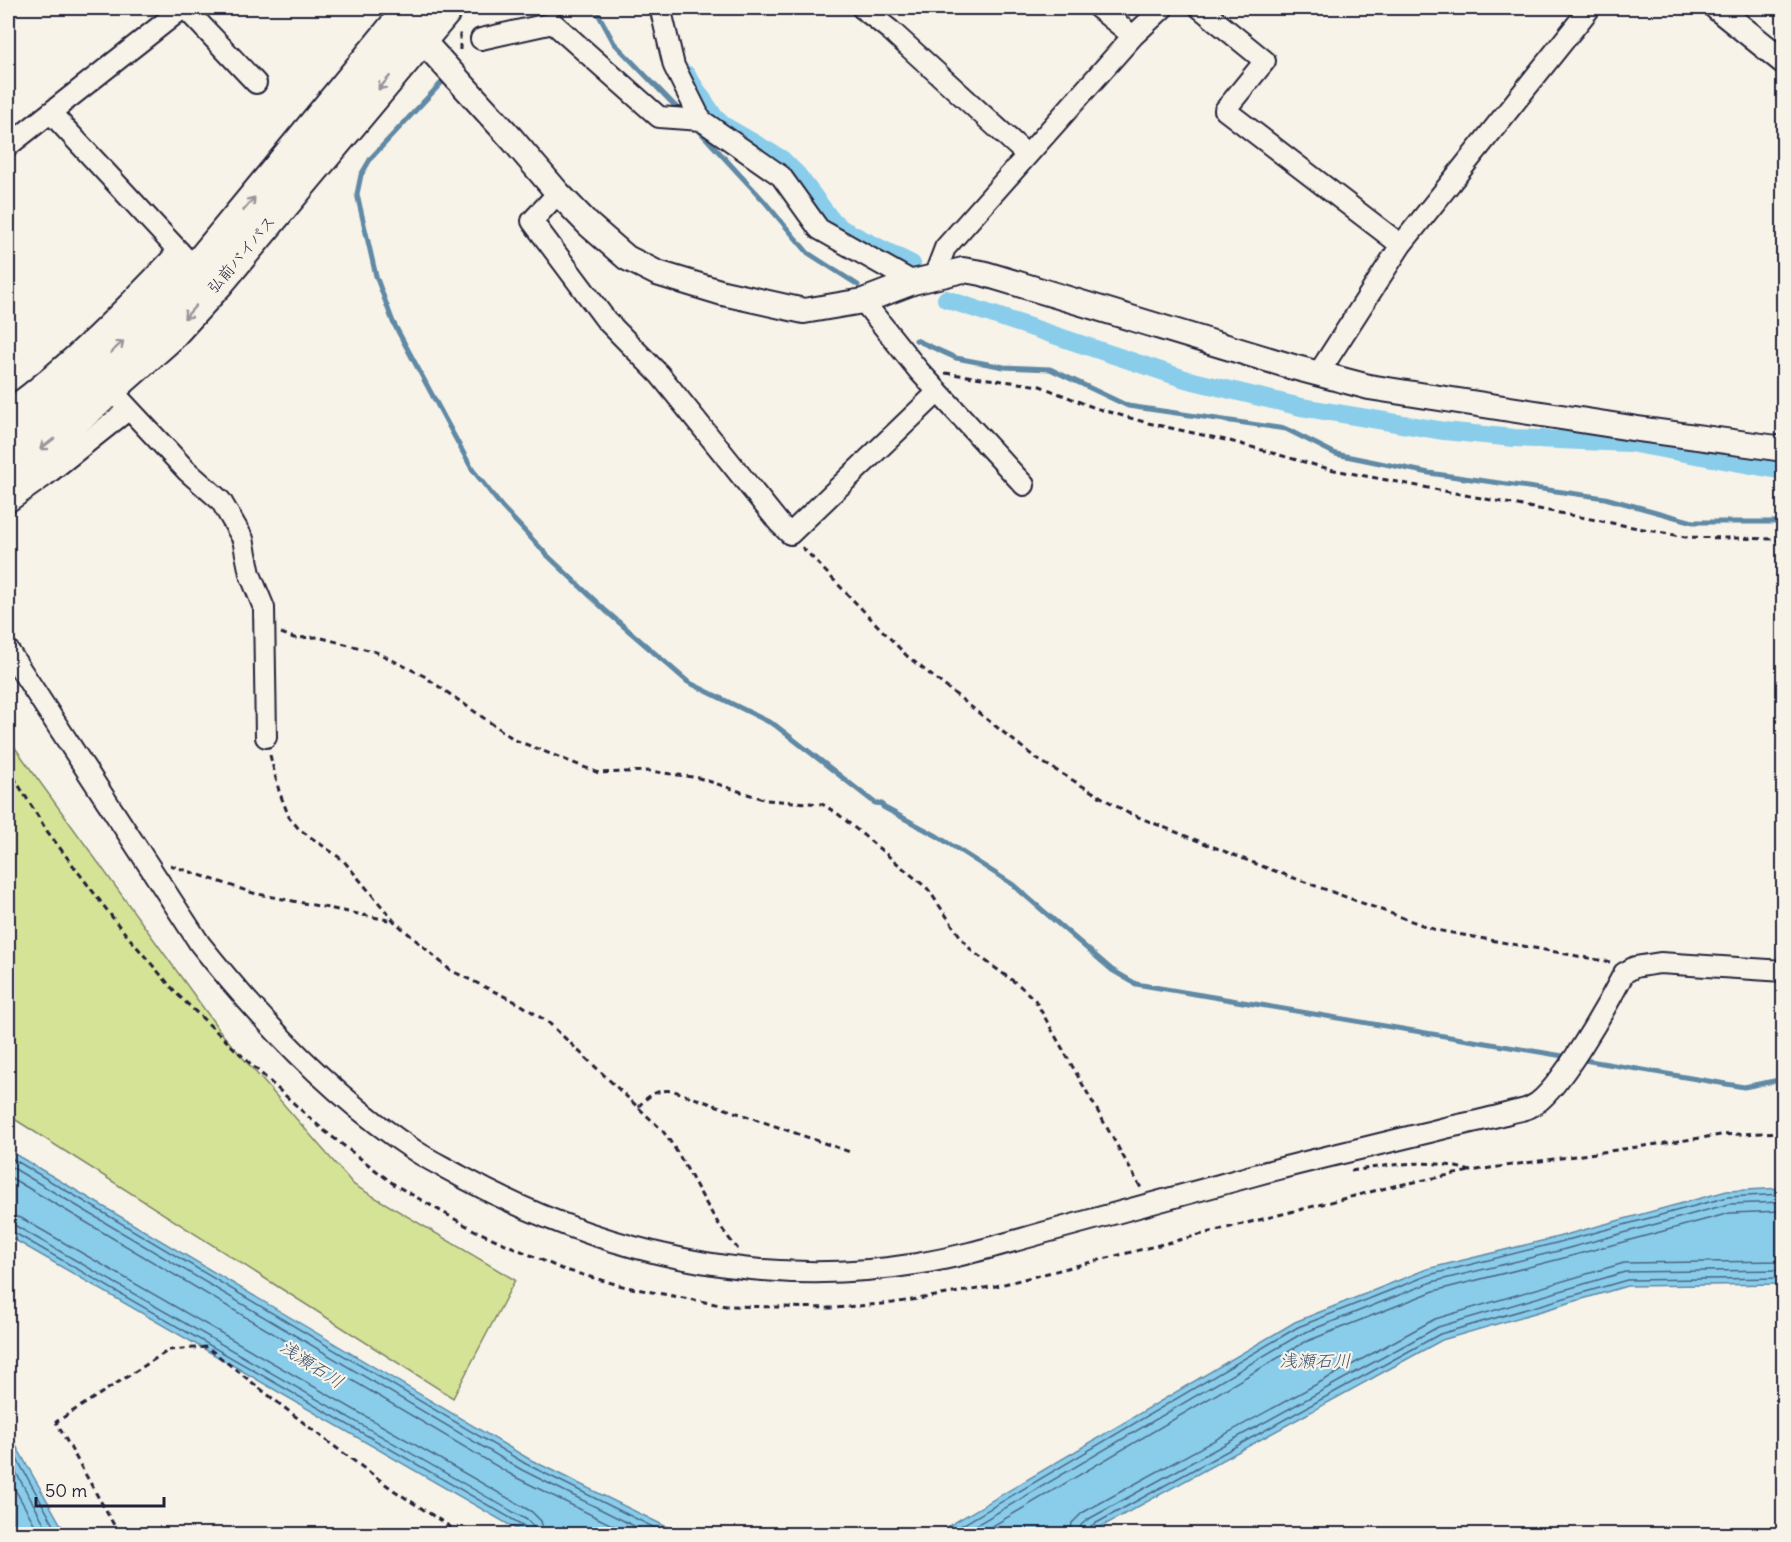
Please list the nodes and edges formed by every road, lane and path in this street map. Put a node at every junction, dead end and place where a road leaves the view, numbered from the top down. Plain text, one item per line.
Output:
1 (184, 8) edge
2 (447, 8) edge
3 (862, 8) edge
4 (1098, 8) edge
5 (1163, 8) edge
6 (1200, 8) edge
7 (1590, 8) edge
8 (1718, 8) edge
9 (662, 15) dead end
10 (407, 18) edge
11 (1133, 36) junction
12 (481, 39) dead end
13 (1784, 62) edge
14 (256, 83) dead end
15 (51, 113) junction
16 (701, 120) junction
17 (8, 146) edge
18 (1027, 155) junction
19 (558, 193) junction
20 (1401, 245) junction
21 (187, 260) junction
22 (923, 280) junction
23 (863, 302) junction
24 (919, 370) junction
25 (1318, 374) junction
26 (111, 389) junction
27 (938, 392) junction
28 (8, 410) edge
29 (8, 438) edge
30 (1784, 449) edge
31 (8, 473) edge
32 (1024, 486) dead end
33 (8, 502) edge
34 (790, 534) junction
35 (1784, 541) edge
36 (265, 627) junction
37 (8, 650) edge
38 (266, 737) joint
39 (8, 768) edge
40 (148, 866) junction
41 (394, 921) junction
42 (1635, 967) junction
43 (1784, 971) edge
44 (638, 1107) junction
45 (1784, 1132) edge
46 (850, 1152) dead end
47 (1470, 1171) junction
48 (1347, 1172) dead end
49 (1150, 1204) junction
50 (753, 1270) junction
51 (119, 1534) edge
52 (461, 1534) edge

1 - 14 street
1 - 15 street
2 - 10 highway, 弘前バイパス
3 - 18 street
4 - 11 street
5 - 11 street
6 - 20 street
7 - 20 street
8 - 13 street
9 - 16 street
10 - 19 street
21 -> 10 highway, 弘前バイパス
10 -> 26 highway, 弘前バイパス
11 - 18 street
12 - 16 street
15 - 17 street
15 - 21 street
16 - 22 street
18 - 22 street
19 - 23 street
19 - 34 street
20 - 25 street
26 -> 21 highway, 弘前バイパス
21 - 28 street
22 - 23 street
22 - 25 street
23 - 24 street
24 - 27 street
24 - 35 path
25 - 30 street
26 - 29 highway, 弘前バイパス
26 -> 31 highway, 弘前バイパス
26 - 33 street
26 - 36 street
27 - 32 street
27 - 34 street
34 - 42 path
36 - 38 street
36 - 49 path
37 - 40 street
38 - 41 path
39 - 47 path
40 - 41 path
40 - 50 street
41 - 44 path
42 - 43 street
42 - 49 street
44 - 46 path
44 - 50 path
45 - 47 path
47 - 48 path
49 - 50 street
51 - 52 path

